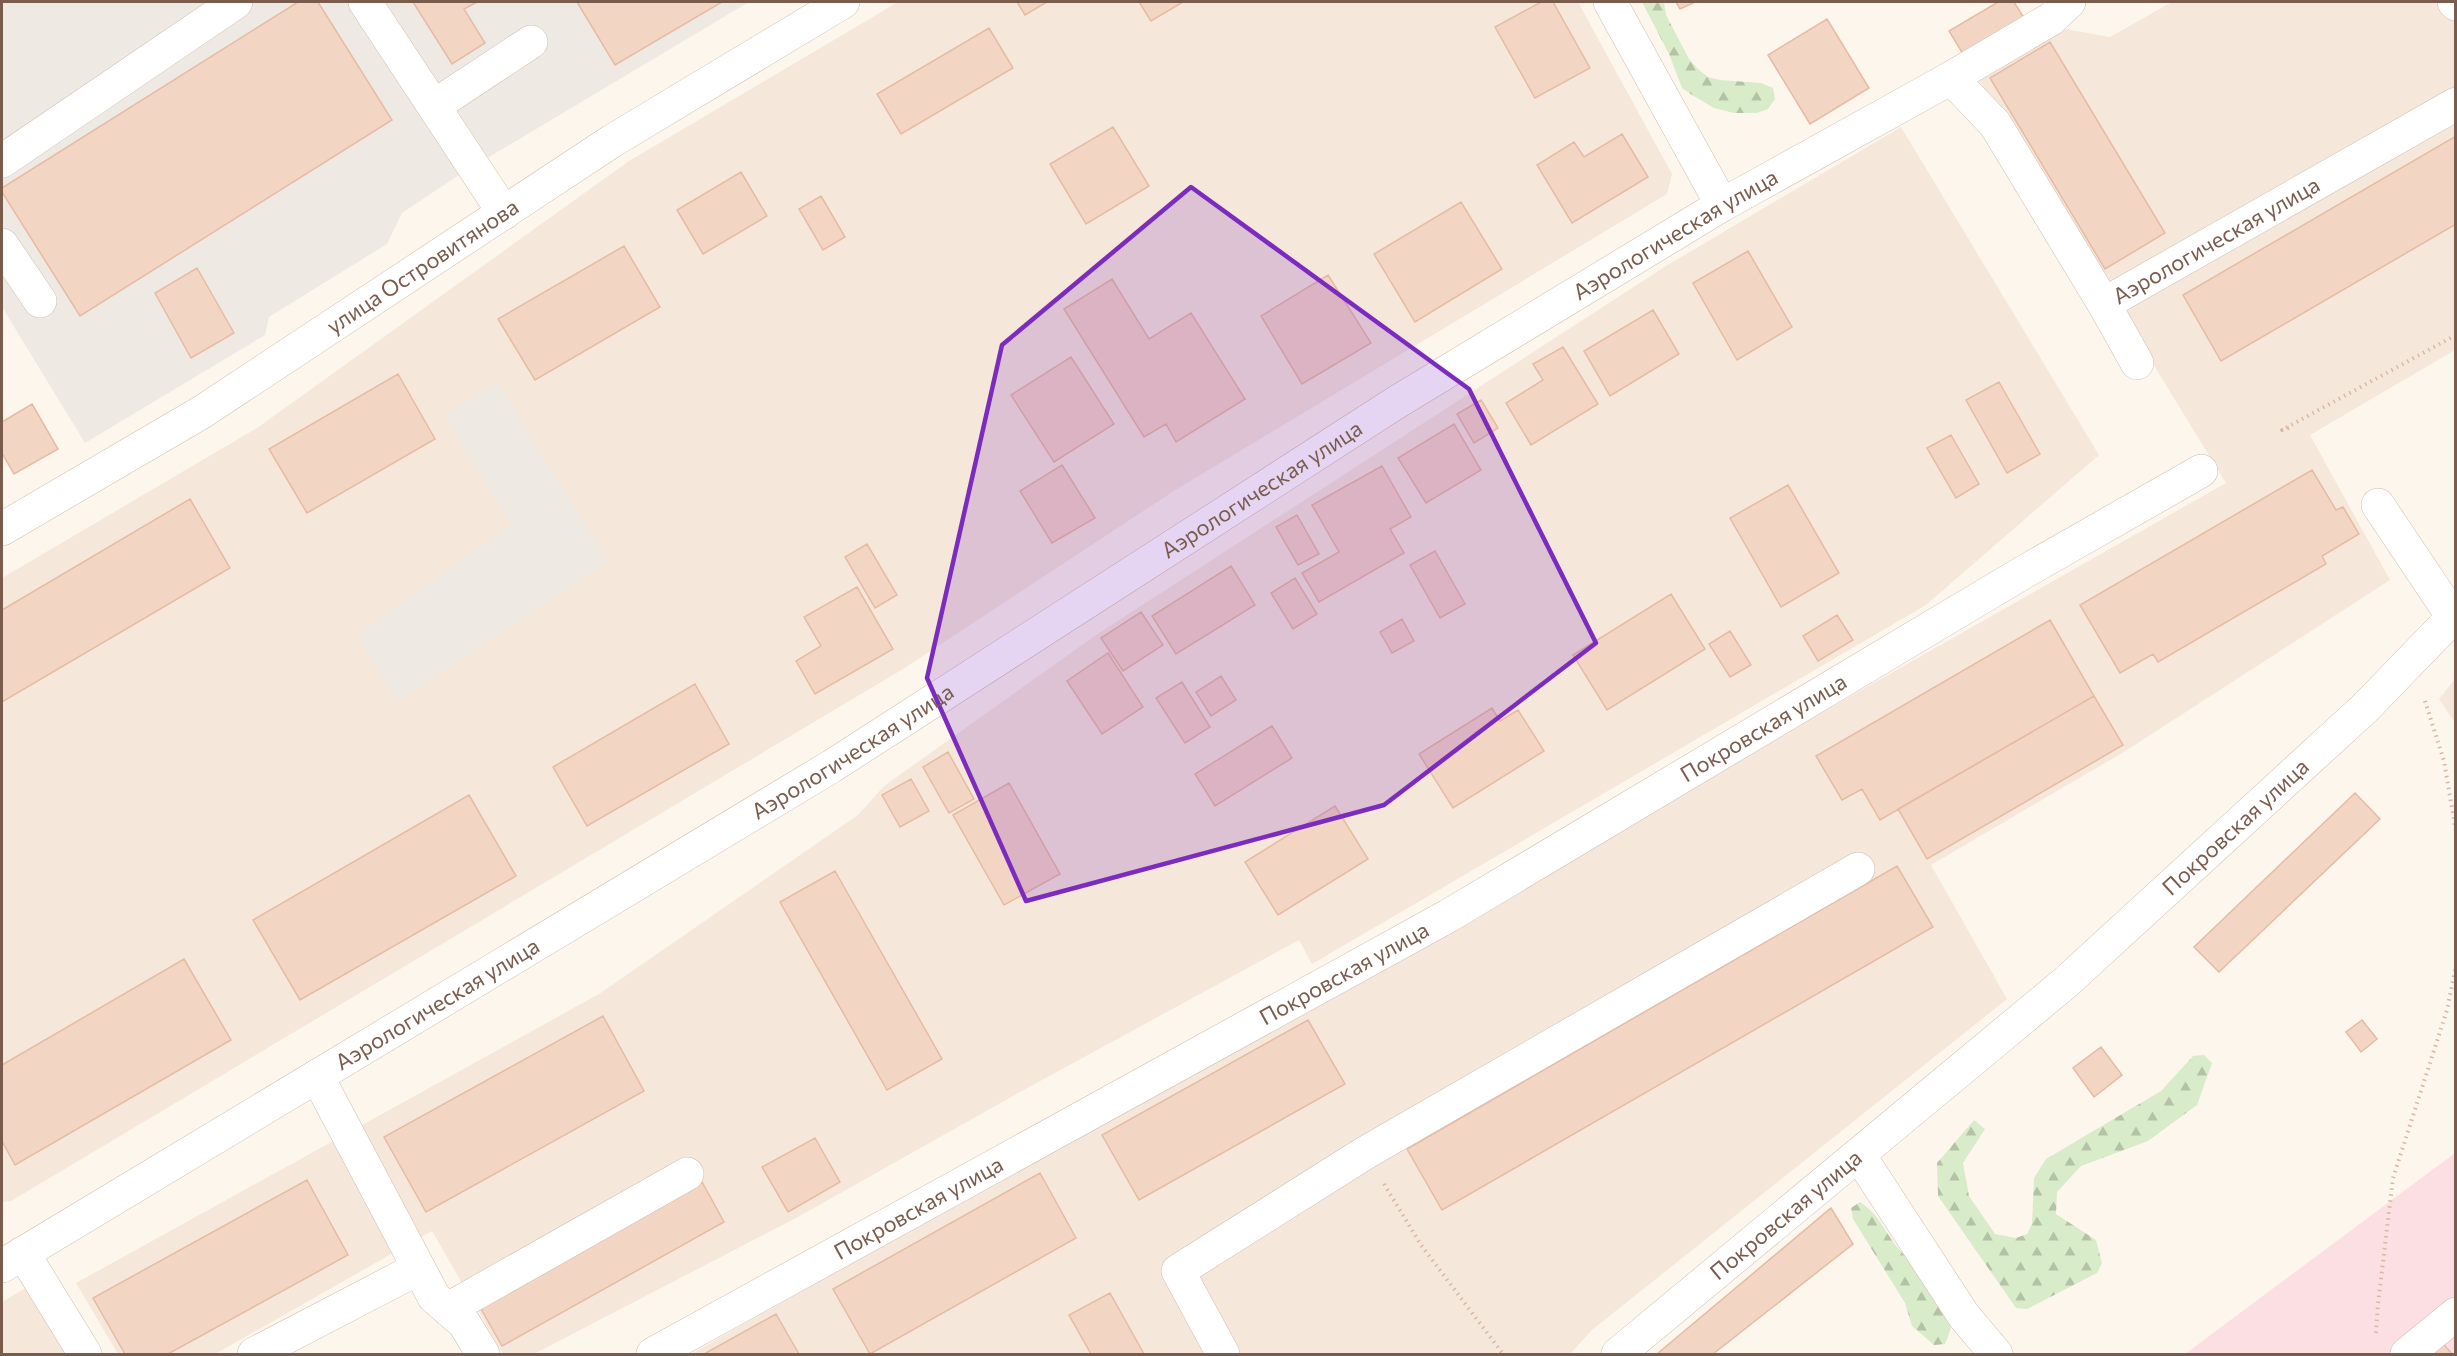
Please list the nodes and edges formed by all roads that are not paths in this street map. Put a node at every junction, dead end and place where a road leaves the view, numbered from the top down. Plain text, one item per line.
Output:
1 (236, 2) edge
2 (365, 2) edge
3 (843, 2) edge
4 (1610, 2) edge
5 (2069, 2) edge
6 (531, 42) dead end
7 (1952, 78) junction
8 (2456, 104) edge
9 (434, 106) junction
10 (2, 161) edge
11 (1722, 205) junction
12 (504, 213) junction
13 (2, 245) edge
14 (40, 301) dead end
15 (2104, 304) junction
16 (2137, 363) dead end
17 (2201, 471) dead end
18 (2378, 505) dead end
19 (2, 529) edge
20 (2454, 615) edge
21 (1857, 869) dead end
22 (317, 1076) junction
23 (1859, 1155) junction
24 (687, 1173) dead end
25 (12, 1260) edge
26 (417, 1269) junction
27 (448, 1309) junction
28 (2456, 1314) edge
29 (85, 1354) edge
30 (254, 1354) edge
31 (483, 1354) edge
32 (653, 1354) edge
33 (1223, 1354) edge
34 (1618, 1354) edge
35 (1996, 1354) edge
36 (2407, 1354) edge

1 - 10 street
2 - 9 street
3 - 12 street, улица Островитянова
4 - 11 street
5 - 7 street
6 - 9 street
7 - 11 street, Аэрологическая улица
7 - 15 street, Аэрологическая улица
8 - 15 street, Аэрологическая улица
9 - 12 street
11 - 22 street, Аэрологическая улица
12 - 19 street, улица Островитянова
13 - 14 street
15 - 16 street
17 - 32 street, Покровская улица
18 - 20 street
20 - 23 street, Покровская улица
21 - 33 street
22 - 25 street, Аэрологическая улица
22 - 26 street
23 - 34 street, Покровская улица
23 - 35 street
24 - 27 street
25 - 29 street
26 - 27 street
26 - 30 street
27 - 31 street
28 - 36 street

